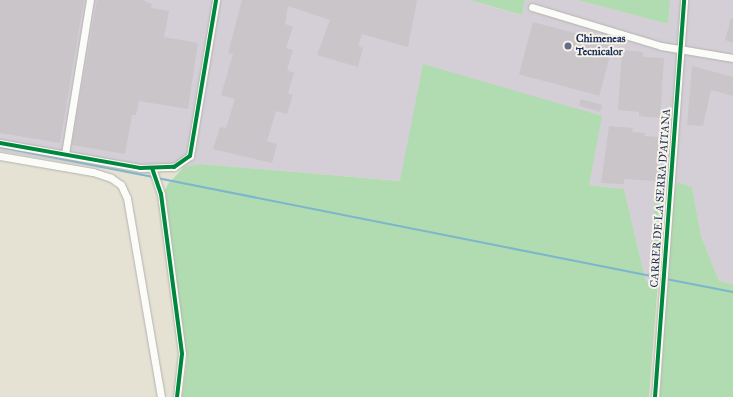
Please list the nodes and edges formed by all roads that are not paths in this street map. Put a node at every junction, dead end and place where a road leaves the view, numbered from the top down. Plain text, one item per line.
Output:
1 (90, 0) edge
2 (216, 0) edge
3 (684, 0) edge
4 (532, 7) dead end
5 (682, 48) junction
6 (733, 58) edge
7 (0, 143) edge
8 (65, 154) junction
9 (0, 156) edge
10 (152, 168) junction
11 (161, 397) edge
12 (177, 397) edge
13 (655, 397) edge

1 - 8 street
2 - 10 street
3 - 5 street, CARRER DE LA SERRA D'AITANA
4 - 5 street
5 - 6 street
5 - 13 street, CARRER DE LA SERRA D'AITANA
7 - 8 street
8 - 10 street
9 - 11 street
10 - 12 street

